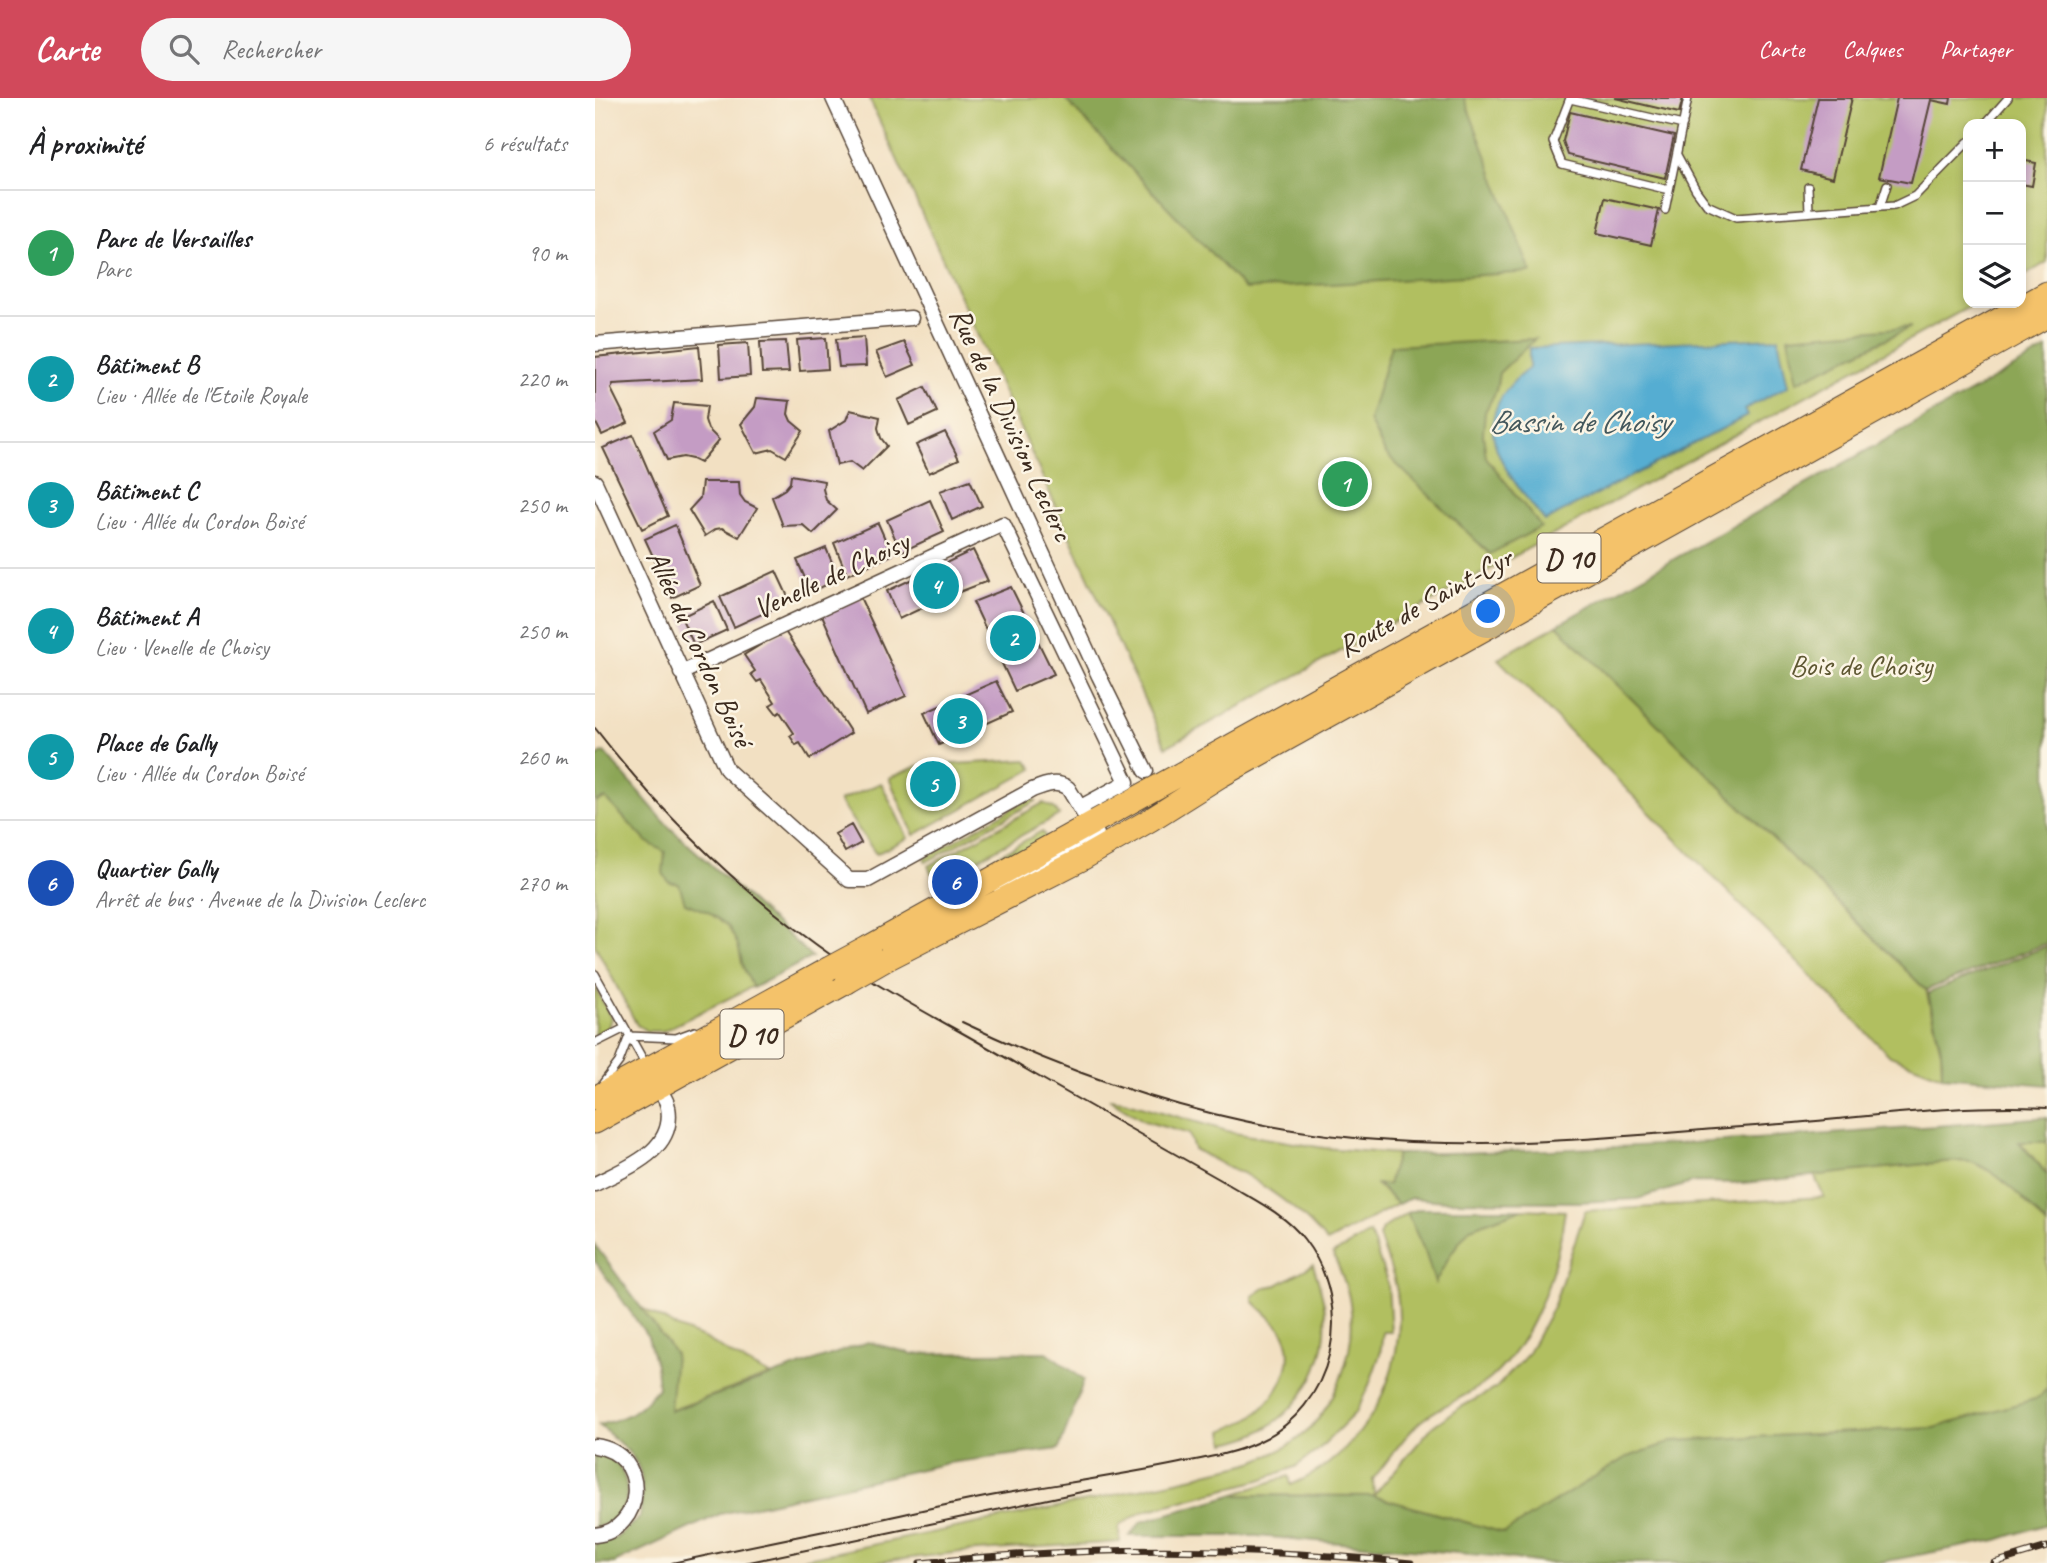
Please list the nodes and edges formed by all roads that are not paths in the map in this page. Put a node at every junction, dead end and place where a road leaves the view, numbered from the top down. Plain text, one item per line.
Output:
1 (833, 98) edge
2 (1688, 98) edge
3 (2008, 98) edge
4 (1570, 99) edge
5 (1989, 119) edge
6 (1683, 125) junction
7 (1963, 147) edge
8 (1677, 155) junction
9 (1887, 185) dead end
10 (1808, 187) dead end
11 (1669, 190) junction
12 (1880, 207) junction
13 (1665, 209) dead end
14 (1809, 212) junction
15 (2047, 293) edge
16 (2047, 316) edge
17 (911, 318) dead end
18 (595, 344) edge
19 (595, 482) edge
20 (681, 673) junction
21 (1146, 771) dead end
22 (1093, 828) junction
23 (878, 953) junction
24 (595, 974) edge
25 (838, 975) junction
26 (754, 1008) junction
27 (710, 1024) dead end
28 (625, 1027) junction
29 (699, 1028) dead end
30 (629, 1036) junction
31 (595, 1043) edge
32 (653, 1078) junction
33 (595, 1091) edge
34 (595, 1098) edge
35 (595, 1122) edge
36 (595, 1184) edge
37 (595, 1446) edge
38 (595, 1535) edge

1 - 21 street, Rue de la Division Leclerc
2 - 6 lane
3 - 5 lane
4 - 6 lane
4 - 11 lane
6 - 8 lane
7 - 12 lane
8 - 11 lane
8 - 14 lane
9 - 12 lane
10 - 14 lane
11 - 13 lane
12 - 14 lane
15 - 22 main road, Route de Saint-Cyr / D 10
16 - 22 main road, Route de Saint-Cyr / D 10
17 - 18 street
19 - 20 street, Allée du Cordon Boisé
20 - 22 street, Allée du Cordon Boisé
20 - 22 street, Venelle de Choisy
22 - 23 main road, D 10
22 - 23 main road, D 10
23 - 25 main road, D 10, bridge
24 - 28 lane
25 - 26 main road, D 10
25 - 32 main road, D 10
26 - 27 lane
26 - 32 main road, D 10
28 - 30 lane
28 - 31 lane
29 - 30 lane
30 - 32 lane
30 - 33 lane
32 - 34 main road, D 10
32 - 35 main road, D 10
32 - 36 street
37 - 38 street

